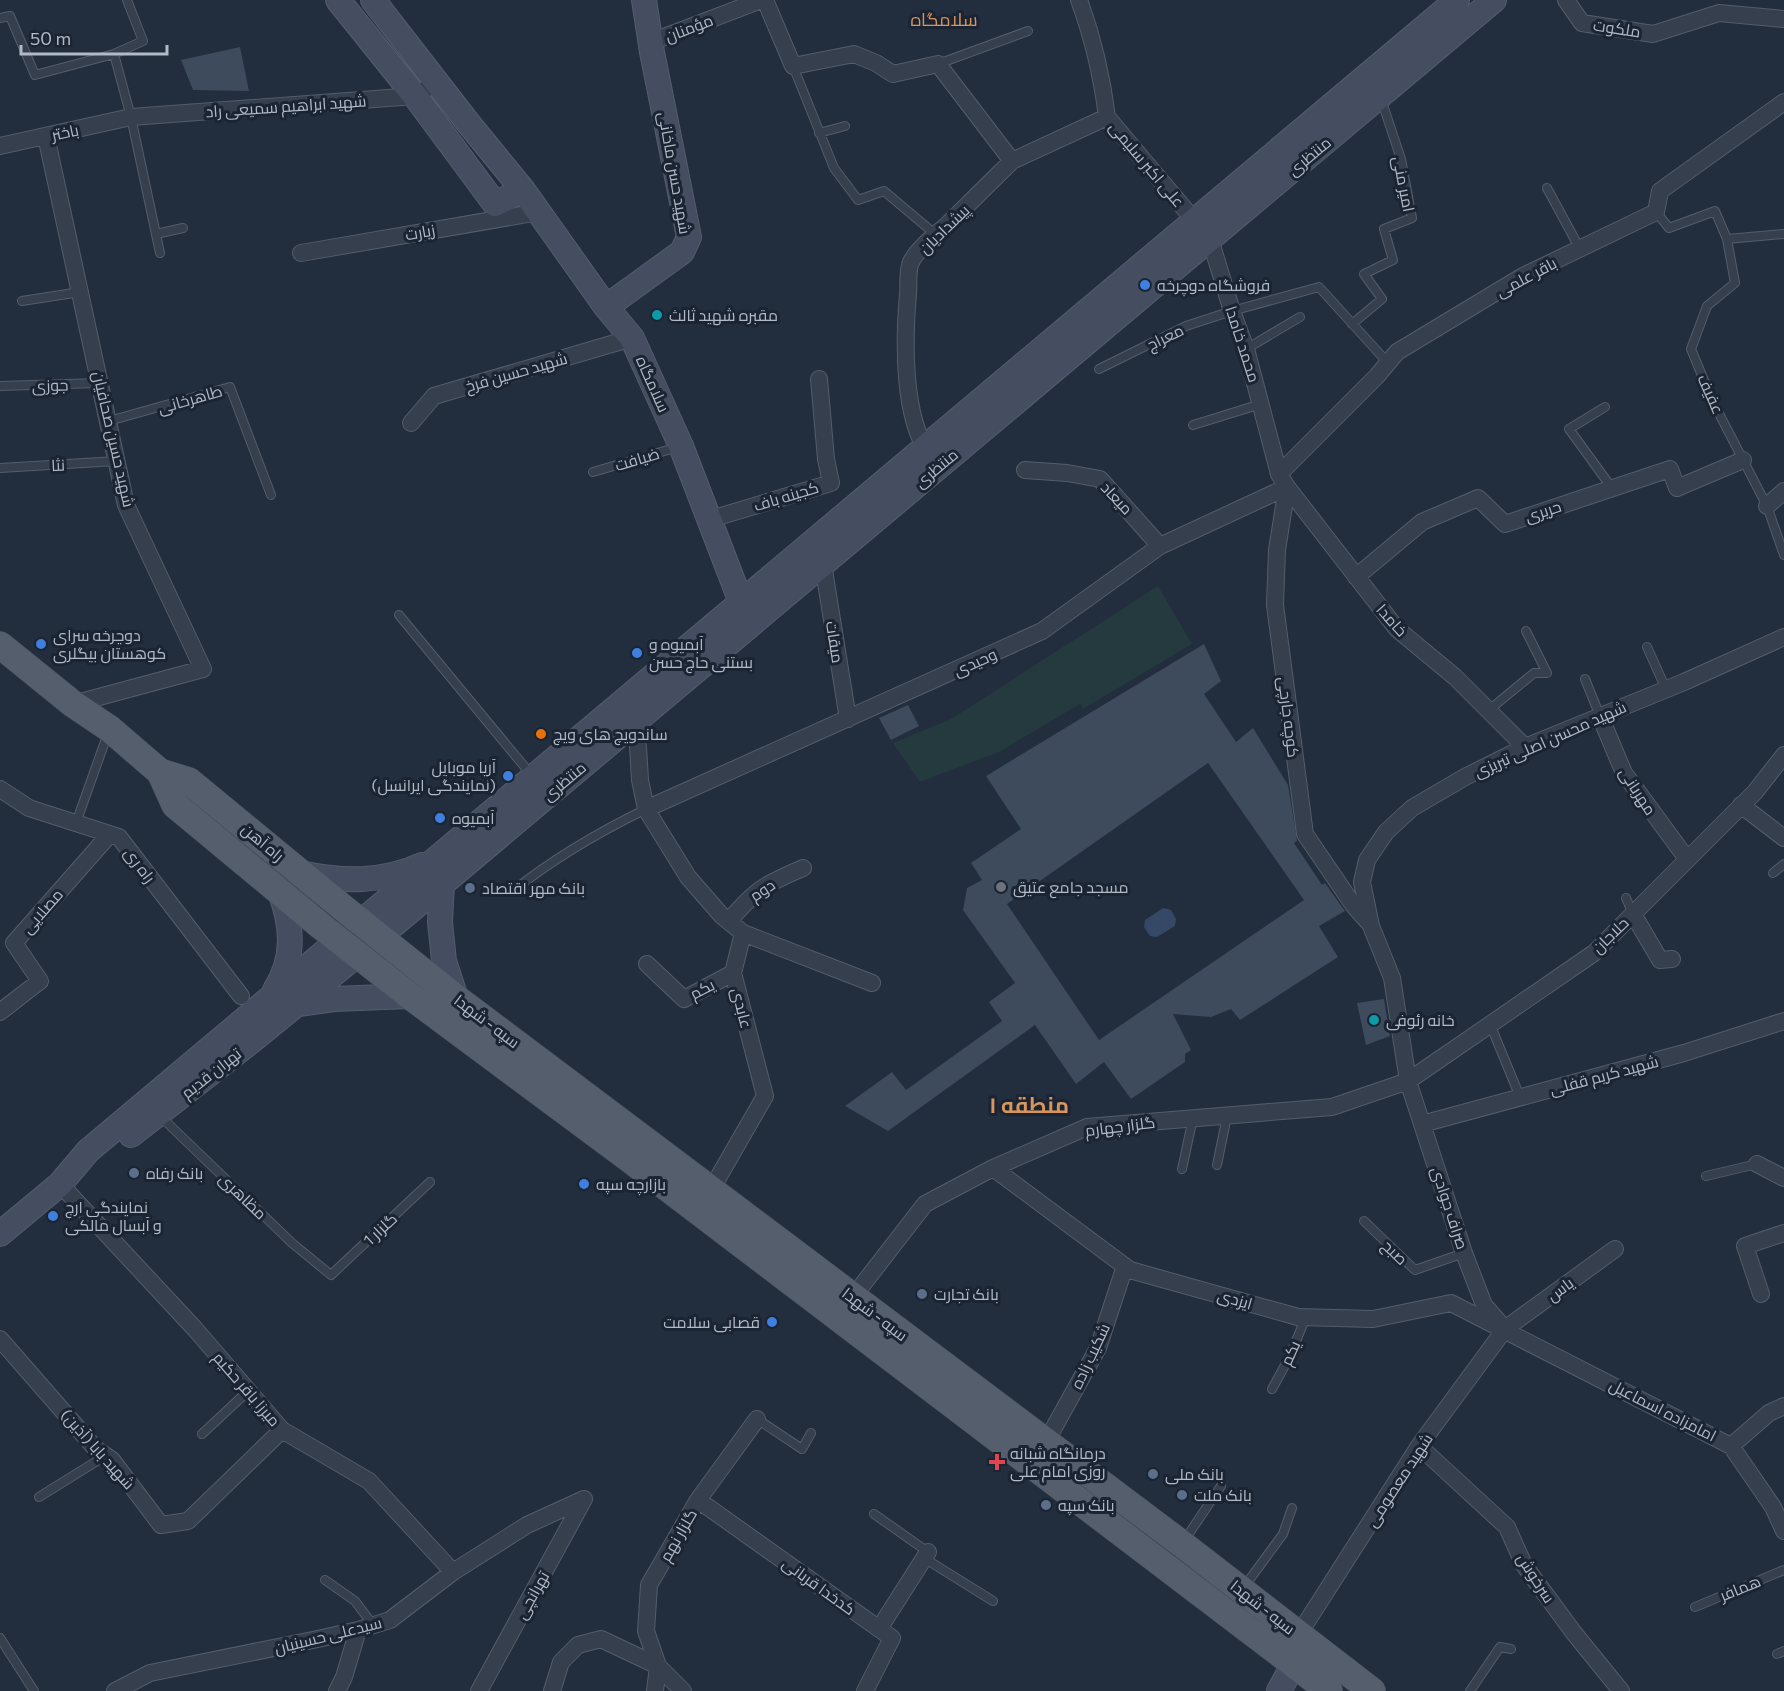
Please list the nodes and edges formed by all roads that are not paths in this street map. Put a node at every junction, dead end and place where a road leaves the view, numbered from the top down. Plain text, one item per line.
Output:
1 (127, 0) edge
2 (338, 0) edge
3 (373, 0) edge
4 (644, 0) edge
5 (763, 0) edge
6 (1079, 0) edge
7 (1457, 0) edge
8 (1494, 0) edge
9 (1566, 0) edge
10 (0, 18) edge
11 (1784, 19) edge
12 (1028, 31) dead end
13 (651, 42) junction
14 (114, 54) junction
15 (938, 64) junction
16 (794, 66) junction
17 (437, 82) junction
18 (1380, 95) junction
19 (415, 96) junction
20 (1784, 102) edge
21 (131, 117) junction
22 (1107, 117) junction
23 (845, 126) dead end
24 (819, 133) junction
25 (46, 136) junction
26 (0, 146) edge
27 (1012, 161) junction
28 (1547, 188) dead end
29 (523, 190) junction
30 (539, 212) junction
31 (1656, 212) junction
32 (183, 228) dead end
33 (1202, 230) junction
34 (156, 234) junction
35 (935, 234) junction
36 (1784, 234) edge
37 (1727, 239) junction
38 (1580, 250) junction
39 (160, 253) dead end
40 (302, 253) dead end
41 (81, 292) junction
42 (22, 301) dead end
43 (606, 307) junction
44 (1232, 310) junction
45 (1300, 317) dead end
46 (1352, 324) junction
47 (632, 338) junction
48 (1246, 349) junction
49 (1388, 363) junction
50 (1099, 369) dead end
51 (819, 379) dead end
52 (100, 383) junction
53 (0, 386) edge
54 (1261, 404) junction
55 (1605, 407) dead end
56 (108, 422) junction
57 (411, 423) dead end
58 (1193, 425) dead end
59 (681, 446) junction
60 (931, 457) junction
61 (1743, 460) junction
62 (117, 461) junction
63 (0, 468) edge
64 (1025, 470) dead end
65 (592, 472) dead end
66 (1283, 480) junction
67 (1612, 488) junction
68 (1784, 491) edge
69 (271, 495) dead end
70 (1767, 506) junction
71 (711, 519) junction
72 (1160, 546) junction
73 (1784, 555) edge
74 (823, 564) junction
75 (1356, 576) junction
76 (741, 602) junction
77 (399, 615) dead end
78 (1526, 631) dead end
79 (1784, 637) edge
80 (0, 645) edge
81 (1647, 647) dead end
82 (1584, 678) dead end
83 (1666, 689) junction
84 (73, 704) junction
85 (1489, 710) junction
86 (1600, 716) junction
87 (848, 719) junction
88 (110, 729) junction
89 (638, 746) dead end
90 (1525, 747) junction
91 (1784, 755) edge
92 (160, 772) junction
93 (533, 777) junction
94 (0, 789) edge
95 (1741, 806) junction
96 (646, 809) junction
97 (76, 823) junction
98 (110, 834) junction
99 (1784, 838) edge
100 (438, 858) junction
101 (1687, 860) junction
102 (1784, 864) edge
103 (803, 868) dead end
104 (300, 873) junction
105 (1773, 873) dead end
106 (442, 883) junction
107 (513, 891) dead end
108 (280, 892) junction
109 (1629, 906) junction
110 (729, 921) junction
111 (1371, 926) junction
112 (370, 930) junction
113 (743, 933) junction
114 (348, 947) junction
115 (1672, 959) dead end
116 (647, 964) dead end
117 (733, 973) junction
118 (872, 983) dead end
119 (241, 996) dead end
120 (410, 996) junction
121 (270, 998) junction
122 (456, 998) junction
123 (298, 1004) junction
124 (0, 1012) edge
125 (1784, 1021) edge
126 (1490, 1024) junction
127 (1407, 1081) junction
128 (1520, 1097) junction
129 (158, 1114) junction
130 (1227, 1116) junction
131 (1192, 1118) junction
132 (1422, 1124) junction
133 (1757, 1164) joint
134 (1217, 1165) dead end
135 (993, 1168) junction
136 (1182, 1170) dead end
137 (1706, 1176) dead end
138 (1784, 1178) edge
139 (430, 1182) dead end
140 (60, 1184) junction
141 (711, 1190) junction
142 (1364, 1221) dead end
143 (1, 1230) edge
144 (1784, 1233) edge
145 (1615, 1250) dead end
146 (1464, 1253) junction
147 (1125, 1266) junction
148 (331, 1275) joint
149 (1761, 1294) dead end
150 (854, 1297) junction
151 (1306, 1317) junction
152 (1505, 1329) junction
153 (0, 1339) edge
154 (1272, 1389) dead end
155 (248, 1391) junction
156 (1784, 1406) edge
157 (757, 1419) joint
158 (282, 1430) junction
159 (811, 1433) dead end
160 (202, 1434) dead end
161 (1046, 1442) junction
162 (1419, 1446) junction
163 (1731, 1446) junction
164 (105, 1455) junction
165 (1221, 1486) dead end
166 (39, 1497) dead end
167 (584, 1499) joint
168 (698, 1500) junction
169 (1292, 1508) dead end
170 (874, 1514) dead end
171 (1784, 1531) edge
172 (1182, 1544) junction
173 (926, 1555) junction
174 (1784, 1570) edge
175 (453, 1572) junction
176 (325, 1580) dead end
177 (1242, 1590) junction
178 (993, 1601) dead end
179 (1695, 1606) dead end
180 (365, 1627) junction
181 (879, 1629) junction
182 (1299, 1634) junction
183 (0, 1638) edge
184 (1511, 1649) dead end
185 (1293, 1665) junction
186 (658, 1666) junction
187 (34, 1691) edge
188 (115, 1691) edge
189 (337, 1691) edge
190 (479, 1691) edge
191 (552, 1691) edge
192 (655, 1691) edge
193 (683, 1691) edge
194 (865, 1691) edge
195 (1279, 1691) edge
196 (1329, 1691) edge
197 (1372, 1691) edge
198 (1470, 1691) edge
199 (1621, 1691) edge

1 - 14 lane
2 - 19 main road
3 - 17 main road, سلامگاه
4 - 13 main road, شهید حسن ماخانی
5 - 13 street, مؤمنان
5 - 16 street
6 - 22 street, علی اکبر سلیمی
7 - 33 main road, منتظری
8 - 18 main road, منتظری
9 - 11 street, ملکوت
10 - 14 lane
12 - 15 lane
13 - 43 main road, شهید حسن ماخانی
14 - 21 lane
15 - 16 street
15 - 27 street
16 - 24 lane
17 - 19 street, شهید ابراهیم سمیعی راد
17 - 29 main road, سلامگاه
18 - 33 main road, منتظری
18 - 46 lane, امیر منی
19 - 21 street, شهید ابراهیم سمیعی راد
19 - 29 main road
20 - 31 street
21 - 25 street, باختر
21 - 34 lane
22 - 27 street, پیشدادیان
22 - 33 street, علی اکبر سلیمی
23 - 24 lane
24 - 35 lane
25 - 26 street, باختر
25 - 41 street, شهید حسین صحافیان
27 - 35 street, پیشدادیان
28 - 38 lane
29 - 30 main road, سلامگاه
30 - 40 street, زیارت
30 - 43 main road, سلامگاه
31 - 37 lane
31 - 38 street, باقر علمی
32 - 34 lane
33 - 44 street, محمد خامدا
33 - 60 main road, منتظری
34 - 39 lane
35 - 60 street, پیشدادیان
36 - 37 lane
37 - 61 lane, عفیف
38 - 49 street, باقر علمی
41 - 42 lane
41 - 52 street, شهید حسین صحافیان
43 - 47 main road, سلامگاه
44 - 46 lane
44 - 48 street, محمد خامدا
44 - 50 lane, معراج
45 - 48 lane
46 - 49 lane
47 - 57 street, شهید حسین فرخ
47 - 59 main road, سلامگاه
48 - 54 street, محمد خامدا
49 - 66 street, باقر علمی
51 - 71 street, کجینه باف
52 - 53 lane, جوزی
52 - 56 street, شهید حسین صحافیان
54 - 58 lane
54 - 66 street, محمد خامدا
55 - 67 lane
56 - 62 street, شهید حسین صحافیان
56 - 69 lane, طاهرخانی
59 - 65 lane, ضیافت
59 - 71 main road, سلامگاه
60 - 74 main road, منتظری
60 - 76 main road, منتظری
61 - 67 street, حریری
61 - 70 lane, عفیف
62 - 63 lane, نثا
62 - 84 street, شهید حسین صحافیان
64 - 72 street, میعاد
66 - 72 street, وحیدی
66 - 75 street, خامدا
66 - 111 street, کوچه جارچی
67 - 75 street, حریری
68 - 70 street
70 - 73 lane, عفیف
71 - 76 main road, سلامگاه
72 - 87 street, وحیدی
74 - 87 street, میقات
74 - 106 main road, منتظری
75 - 85 street, خامدا
76 - 93 main road, منتظری
77 - 93 lane
78 - 85 lane
79 - 83 street, شهید محسن اصلی تبریزی
80 - 84 main road, راه آهن
81 - 83 lane
82 - 86 lane
83 - 86 street, شهید محسن اصلی تبریزی
84 - 88 main road, راه آهن
85 - 90 street, خامدا
86 - 90 street, شهید محسن اصلی تبریزی
86 - 101 street, مهربانی
87 - 96 street, وحیدی
88 - 92 main road, راه آهن
88 - 97 lane
89 - 96 street
90 - 111 street, شهید محسن اصلی تبریزی
91 - 95 street, حلاجان
92 - 104 main road, راه آهن
92 - 108 main road, راه آهن
93 - 100 main road, منتظری
94 - 97 street, راه ری
95 - 99 street
95 - 101 street, حلاجان
96 - 107 lane
96 - 110 street
97 - 98 street, راه ری
98 - 119 street, راه ری
98 - 124 street, مصلایی
100 - 104 main road
100 - 112 main road, منتظری
101 - 109 street, حلاجان
102 - 105 lane
103 - 110 street, دوم
104 - 112 main road, راه آهن
106 - 112 main road, منتظری
106 - 122 main road
108 - 114 main road, راه آهن
108 - 121 main road
109 - 115 street
109 - 126 street, حلاجان
110 - 113 street
111 - 127 street, صراف جوادی
112 - 114 main road
112 - 122 main road, سپه - شهدا
113 - 117 street, عابدی
113 - 118 street
114 - 120 main road, سپه - شهدا
114 - 121 main road, تهران قدیم
114 - 123 main road, تهران قدیم
116 - 117 street, یکم
117 - 141 street, عابدی
120 - 123 main road
120 - 185 main road, سپه - شهدا
121 - 140 main road, تهران قدیم
122 - 141 main road, سپه - شهدا
123 - 129 main road, تهران قدیم
125 - 128 street, شهید کریم قفلی
126 - 127 street, حلاجان
126 - 128 lane
127 - 130 street, گلزار چهارم
127 - 132 street, صراف جوادی
128 - 132 street, شهید کریم قفلی
129 - 140 main road, تهران قدیم
129 - 148 lane, مظاهری
130 - 131 street, گلزار چهارم
130 - 134 lane
131 - 135 street, گلزار چهارم
131 - 136 lane
132 - 146 street, صراف جوادی
133 - 137 lane
133 - 138 street
135 - 147 street, ایزدی
135 - 150 street, گلزار چهارم
139 - 148 lane, گلزار 1
140 - 143 main road, تهران قدیم
140 - 155 street, میرزا باقر حکیم
141 - 150 main road, سپه - شهدا
142 - 146 lane, صبح
144 - 149 street
145 - 152 street, یاس
146 - 152 street, صراف جوادی
147 - 151 street, ایزدی
147 - 161 street, شکیب زاده
150 - 161 main road, سپه - شهدا
151 - 152 street, ایزدی
151 - 154 lane, یکم
152 - 162 street, شهید معصومی
152 - 163 street, امامزاده اسماعیل
153 - 164 street, شهید بابا (آذین)
155 - 158 street, میرزا باقر حکیم
155 - 160 lane
156 - 163 street
157 - 159 lane
157 - 168 street, گلزار نهم
158 - 164 street, شهید بابا (آذین)
158 - 175 street, میرزا باقر حکیم
161 - 172 main road, سپه - شهدا
162 - 182 street, شهید معصومی
162 - 199 street, سرخوش
163 - 171 street, امامزاده اسماعیل
164 - 166 lane
165 - 172 lane
167 - 175 street, سیدعلی حسینیان
167 - 190 street, تهرانچی
168 - 181 street, کدخدا قربانی
168 - 186 street, گلزار نهم
169 - 177 lane
170 - 173 lane
172 - 177 main road, سپه - شهدا
173 - 178 lane
173 - 181 street
174 - 179 lane, همافر
175 - 180 street, سیدعلی حسینیان
176 - 180 lane
177 - 182 main road, سپه - شهدا
180 - 188 street, سیدعلی حسینیان
180 - 189 street
181 - 194 street
182 - 197 main road, سپه - شهدا
183 - 187 lane
184 - 198 lane
185 - 195 main road
185 - 196 main road, سپه - شهدا
186 - 191 street
186 - 192 street
186 - 193 street

